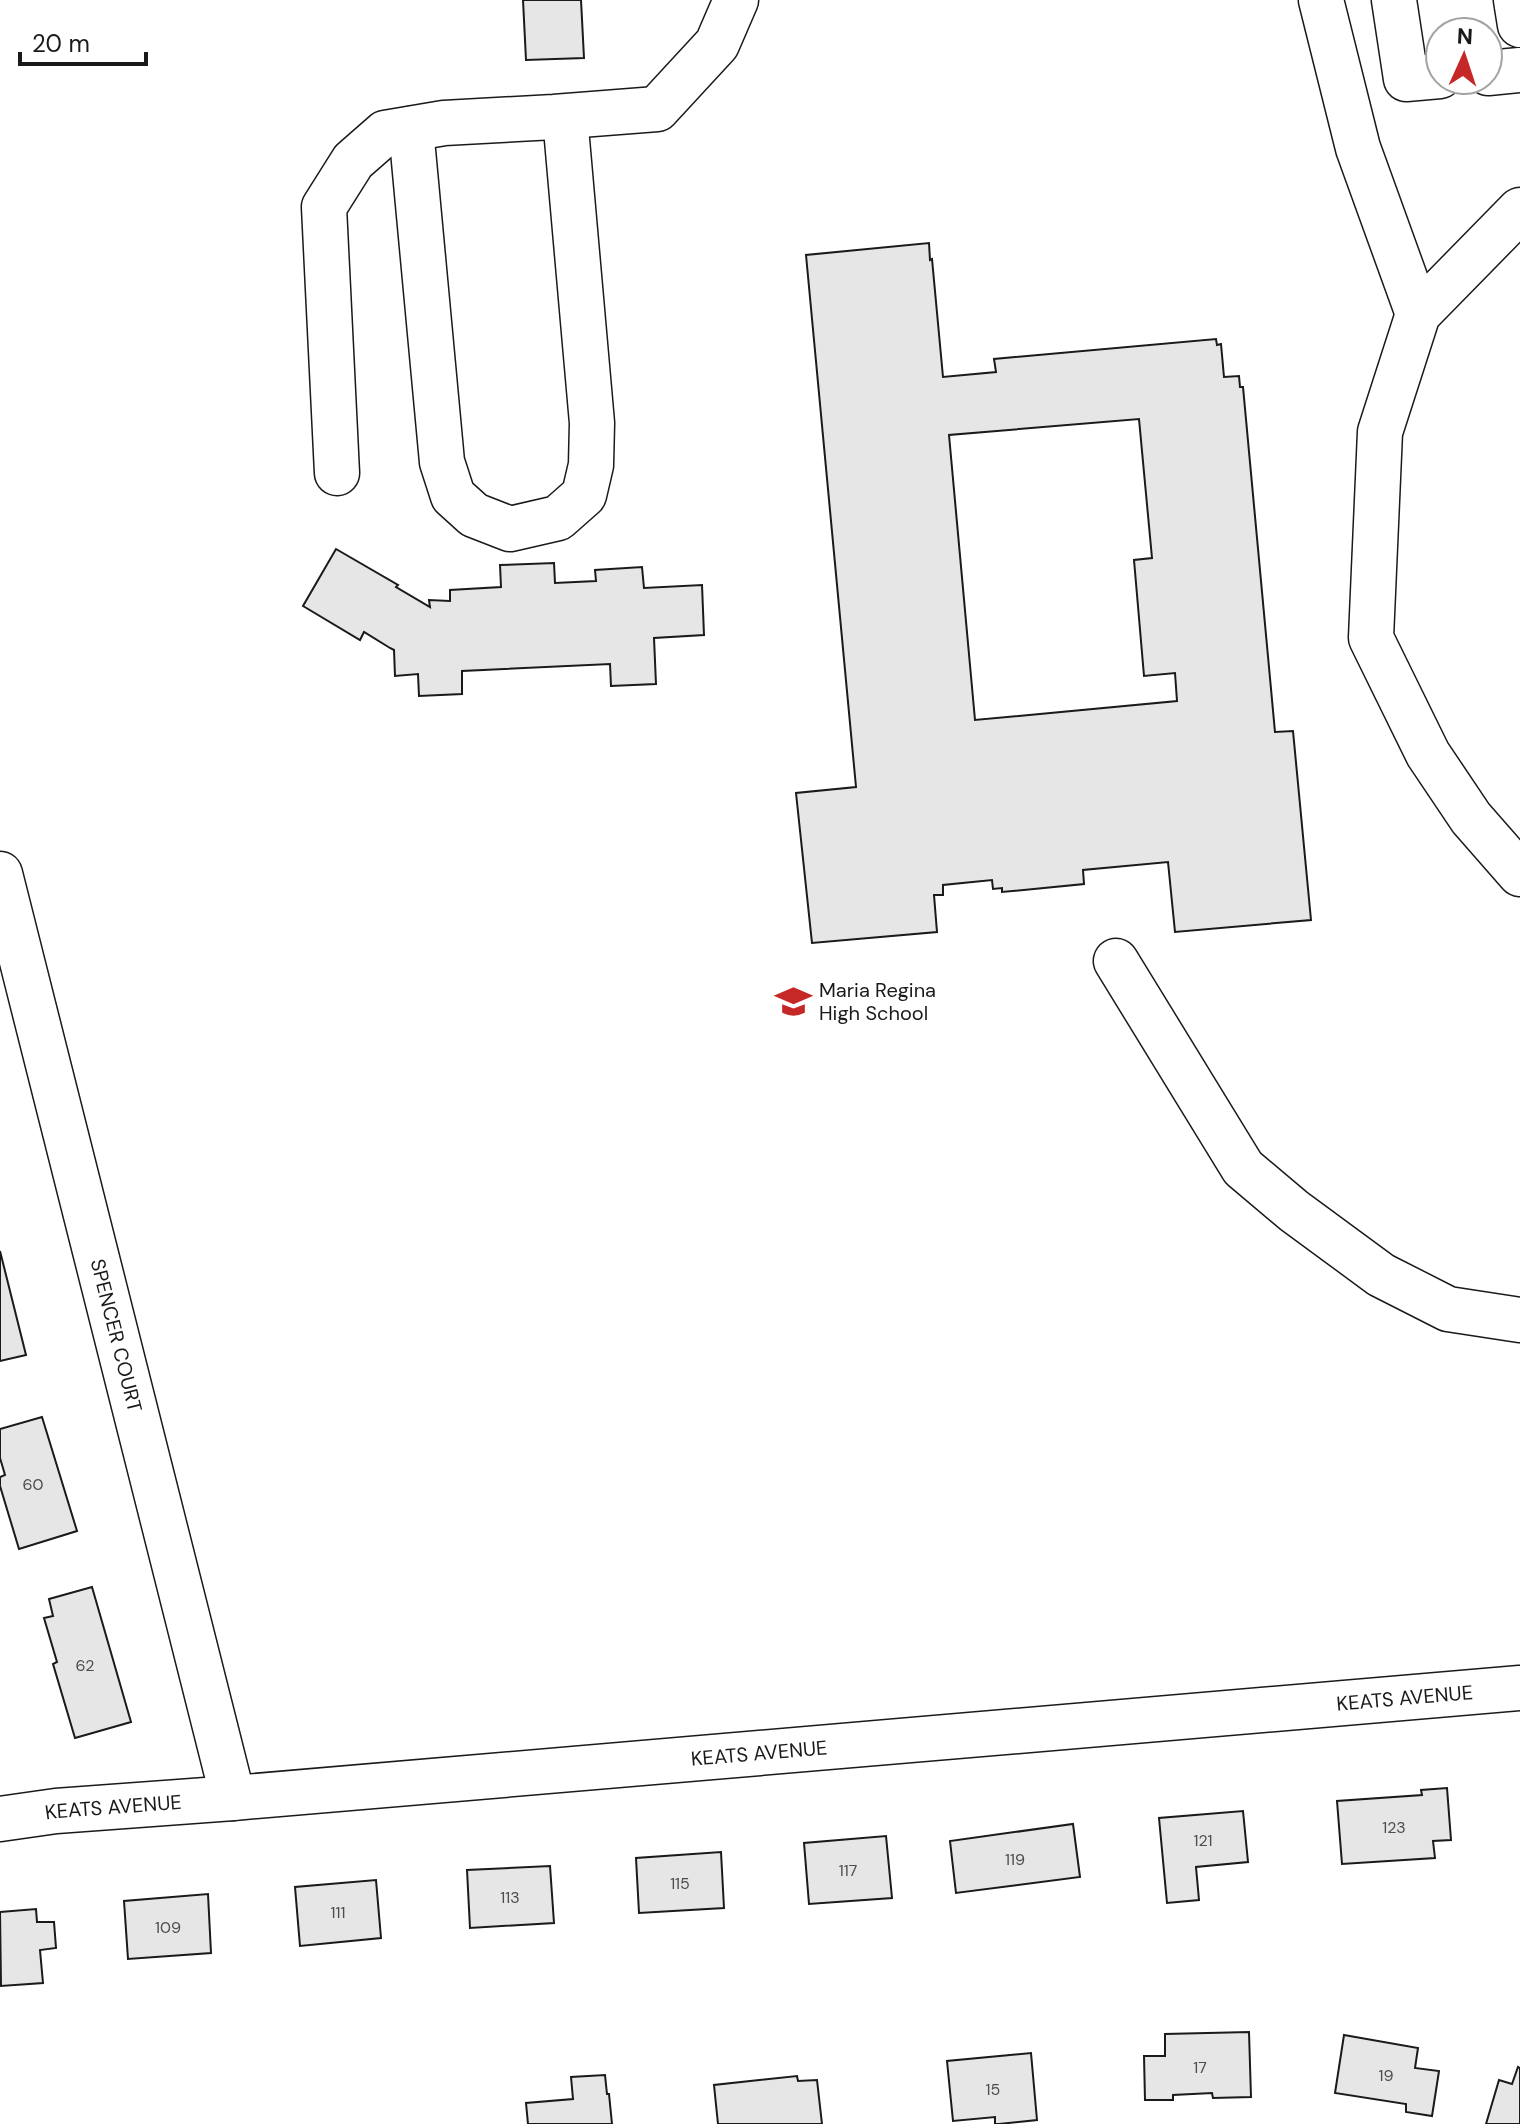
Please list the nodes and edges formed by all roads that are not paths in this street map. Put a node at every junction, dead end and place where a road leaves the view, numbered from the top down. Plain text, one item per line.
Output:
1 (736, 0) edge
2 (1321, 0) edge
3 (1394, 0) edge
4 (1516, 0) edge
5 (1520, 25) edge
6 (1423, 78) edge
7 (1346, 98) junction
8 (565, 117) junction
9 (411, 129) junction
10 (1520, 210) edge
11 (1418, 314) junction
12 (337, 473) dead end
13 (0, 874) edge
14 (1520, 874) edge
15 (1116, 961) dead end
16 (1520, 1320) edge
17 (1520, 1688) edge
18 (233, 1798) junction
19 (0, 1819) edge

1 - 8 street
2 - 7 street
3 - 6 street
4 - 5 street
6 - 7 street
7 - 11 street
8 - 9 street
8 - 9 street
9 - 12 street
10 - 11 street
11 - 14 street
13 - 18 street, SPENCER COURT
15 - 16 street
17 - 18 street, KEATS AVENUE
18 - 19 street, KEATS AVENUE

